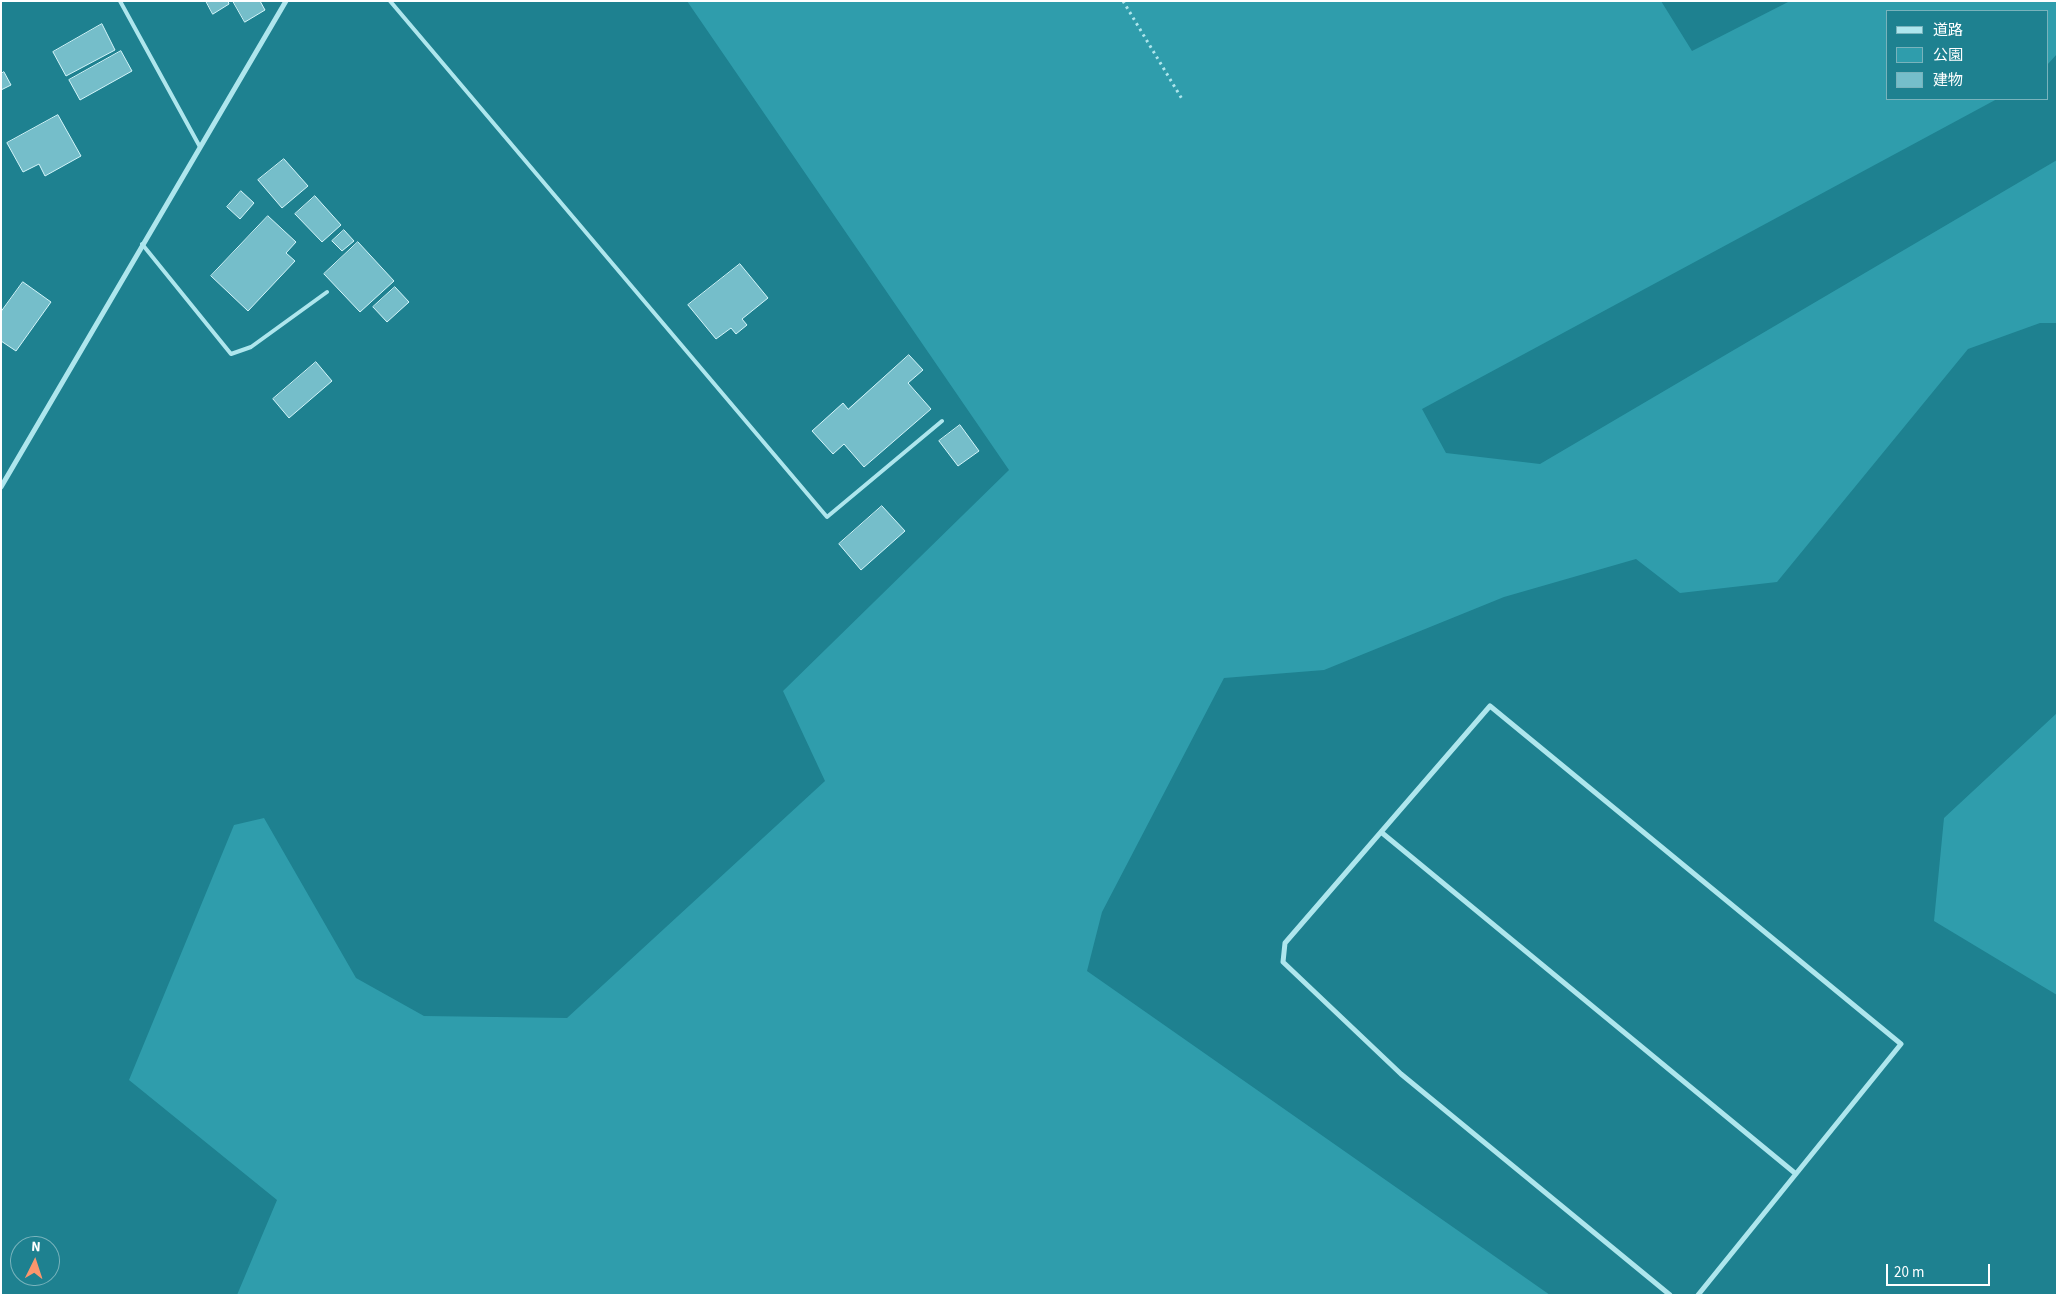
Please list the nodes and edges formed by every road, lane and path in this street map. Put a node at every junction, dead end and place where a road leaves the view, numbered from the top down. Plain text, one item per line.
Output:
1 (120, 1) edge
2 (286, 1) edge
3 (390, 1) edge
4 (1124, 1) edge
5 (1182, 100) dead end
6 (200, 146) junction
7 (142, 244) junction
8 (327, 292) dead end
9 (942, 421) dead end
10 (3, 477) edge
11 (1, 488) edge
12 (1381, 832) junction
13 (1796, 1174) junction
14 (1670, 1295) edge
15 (1698, 1295) edge

1 - 6 lane
2 - 6 street
3 - 9 lane
4 - 5 path
6 - 7 street
7 - 8 lane
7 - 10 street
10 - 11 street
12 - 13 street
12 - 13 street
12 - 14 street
13 - 15 street

